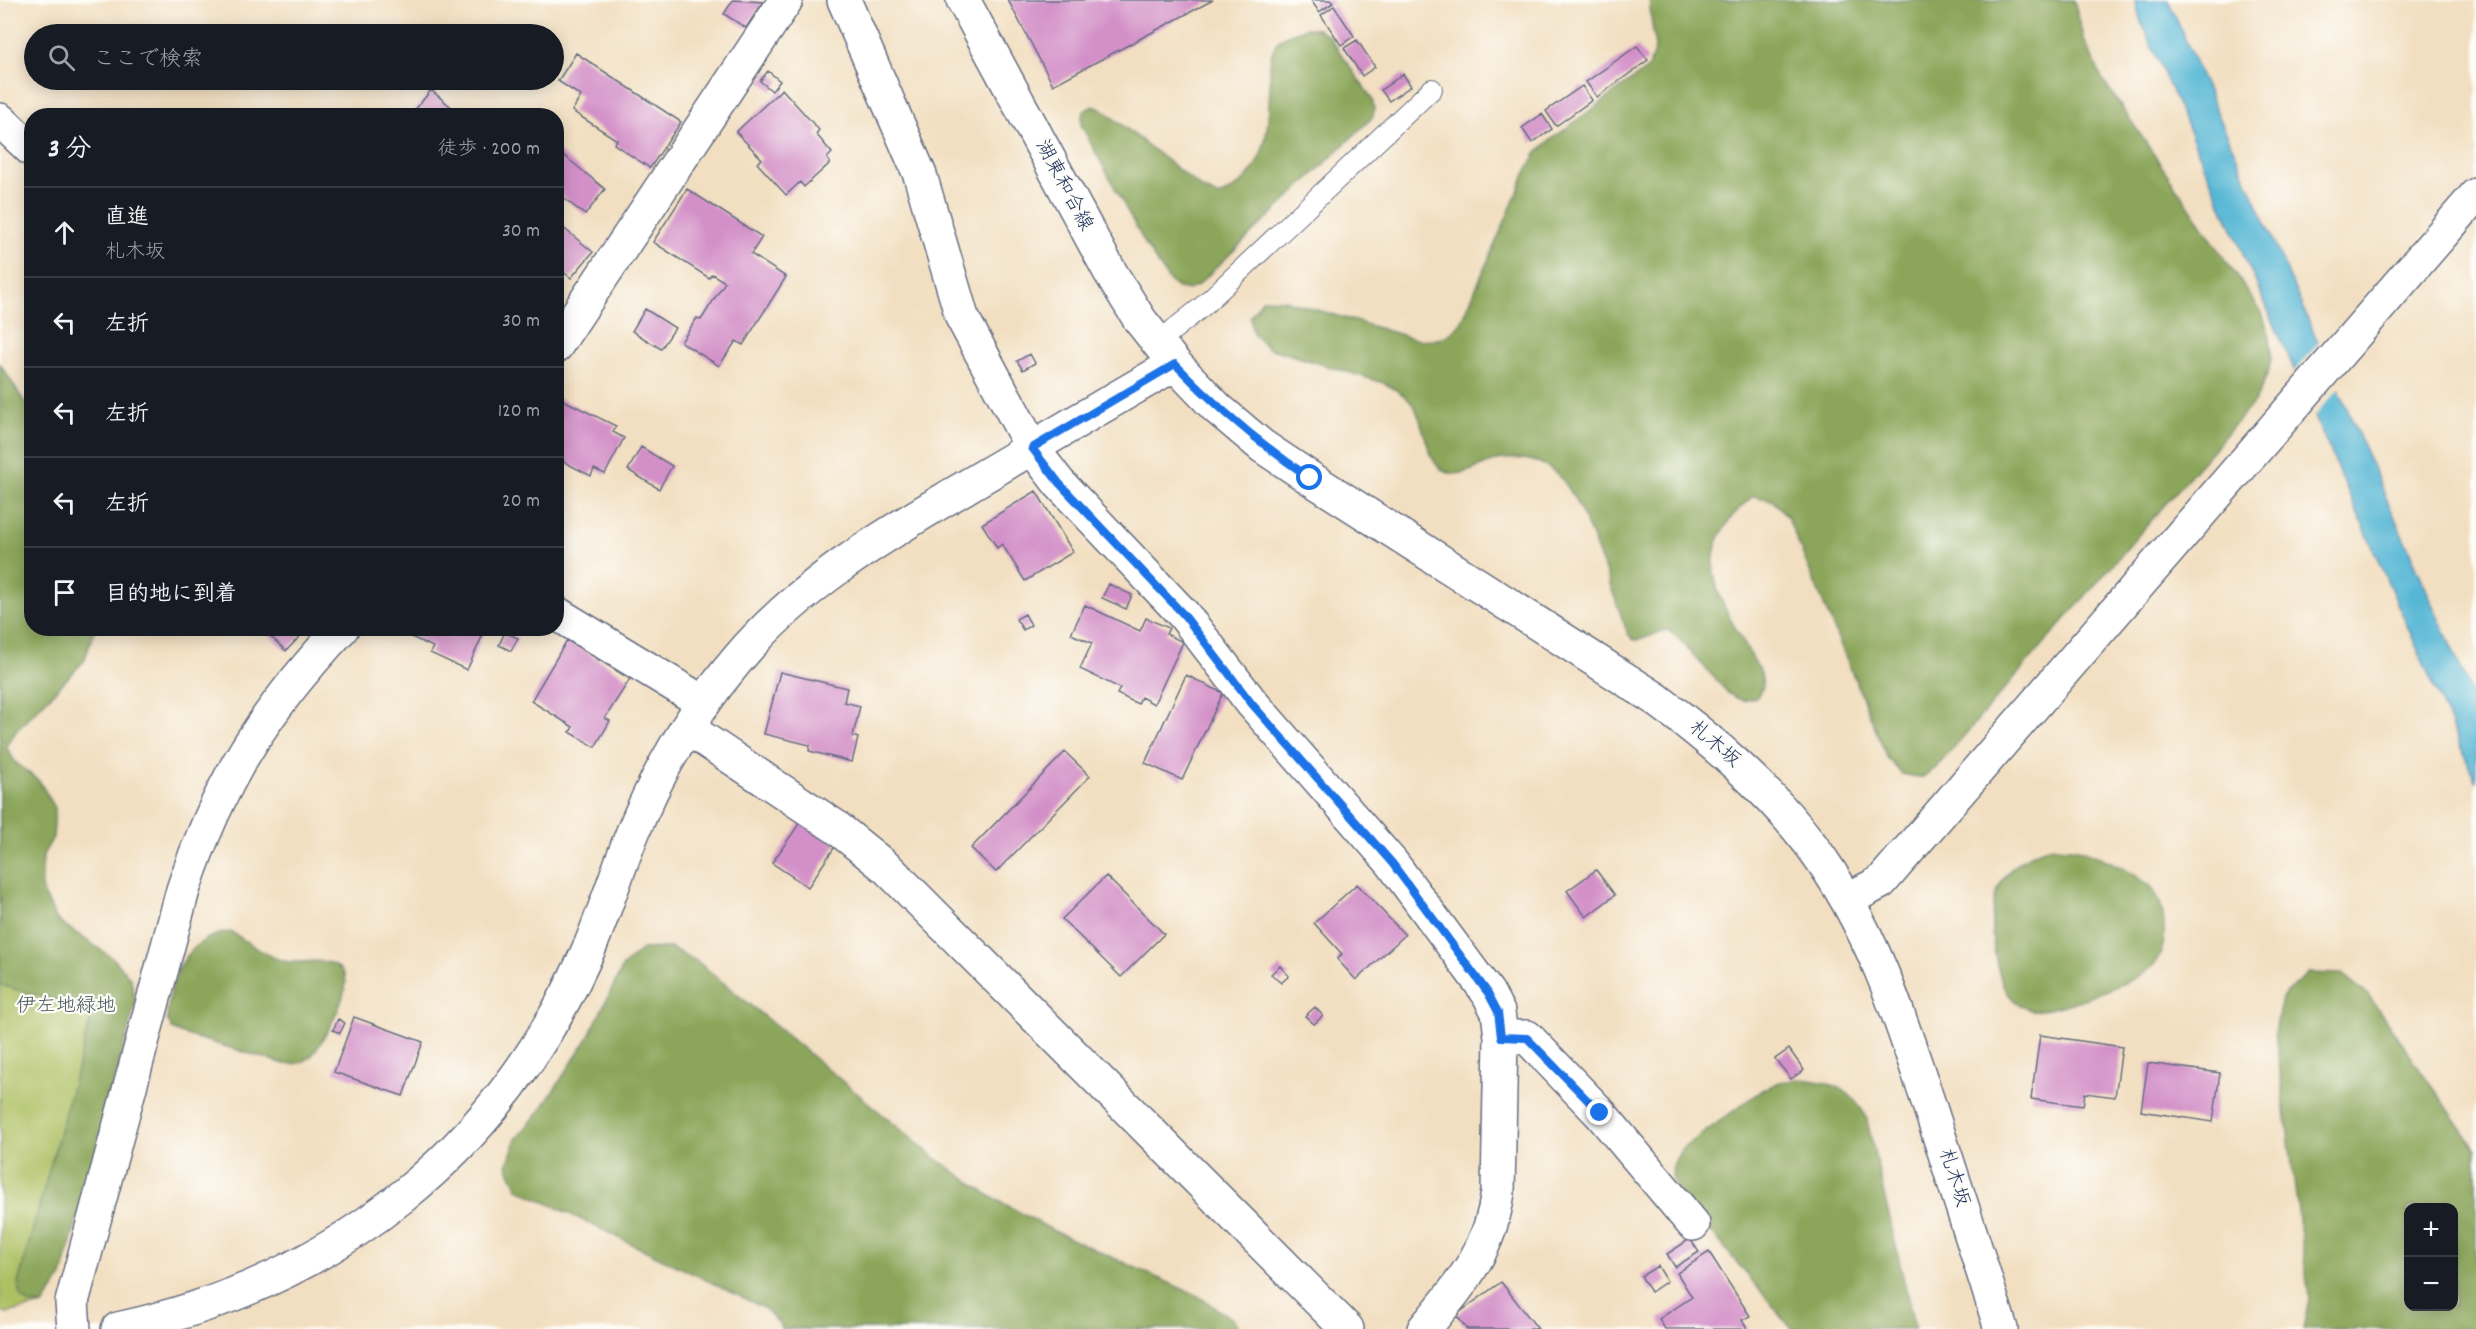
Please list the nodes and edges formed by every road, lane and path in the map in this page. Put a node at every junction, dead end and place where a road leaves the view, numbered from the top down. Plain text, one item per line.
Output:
1 (786, 0) edge
2 (844, 0) edge
3 (963, 0) edge
4 (1432, 89) dead end
5 (0, 120) edge
6 (24, 142) edge
7 (2476, 195) edge
8 (564, 334) edge
9 (1166, 353) junction
10 (1032, 448) junction
11 (564, 619) edge
12 (335, 636) edge
13 (695, 715) junction
14 (1847, 900) junction
15 (1501, 1037) junction
16 (1693, 1224) dead end
17 (74, 1329) edge
18 (117, 1329) edge
19 (1347, 1329) edge
20 (1424, 1329) edge
21 (2001, 1329) edge

1 - 8 street
2 - 10 street
3 - 9 street, 湖東和合線
4 - 9 lane
5 - 6 street
7 - 14 street
9 - 10 street
9 - 14 street, 札木坂
10 - 13 street
10 - 15 street
11 - 13 street
12 - 17 street
13 - 18 street
13 - 19 street
14 - 21 street, 札木坂
15 - 16 street
15 - 20 street

